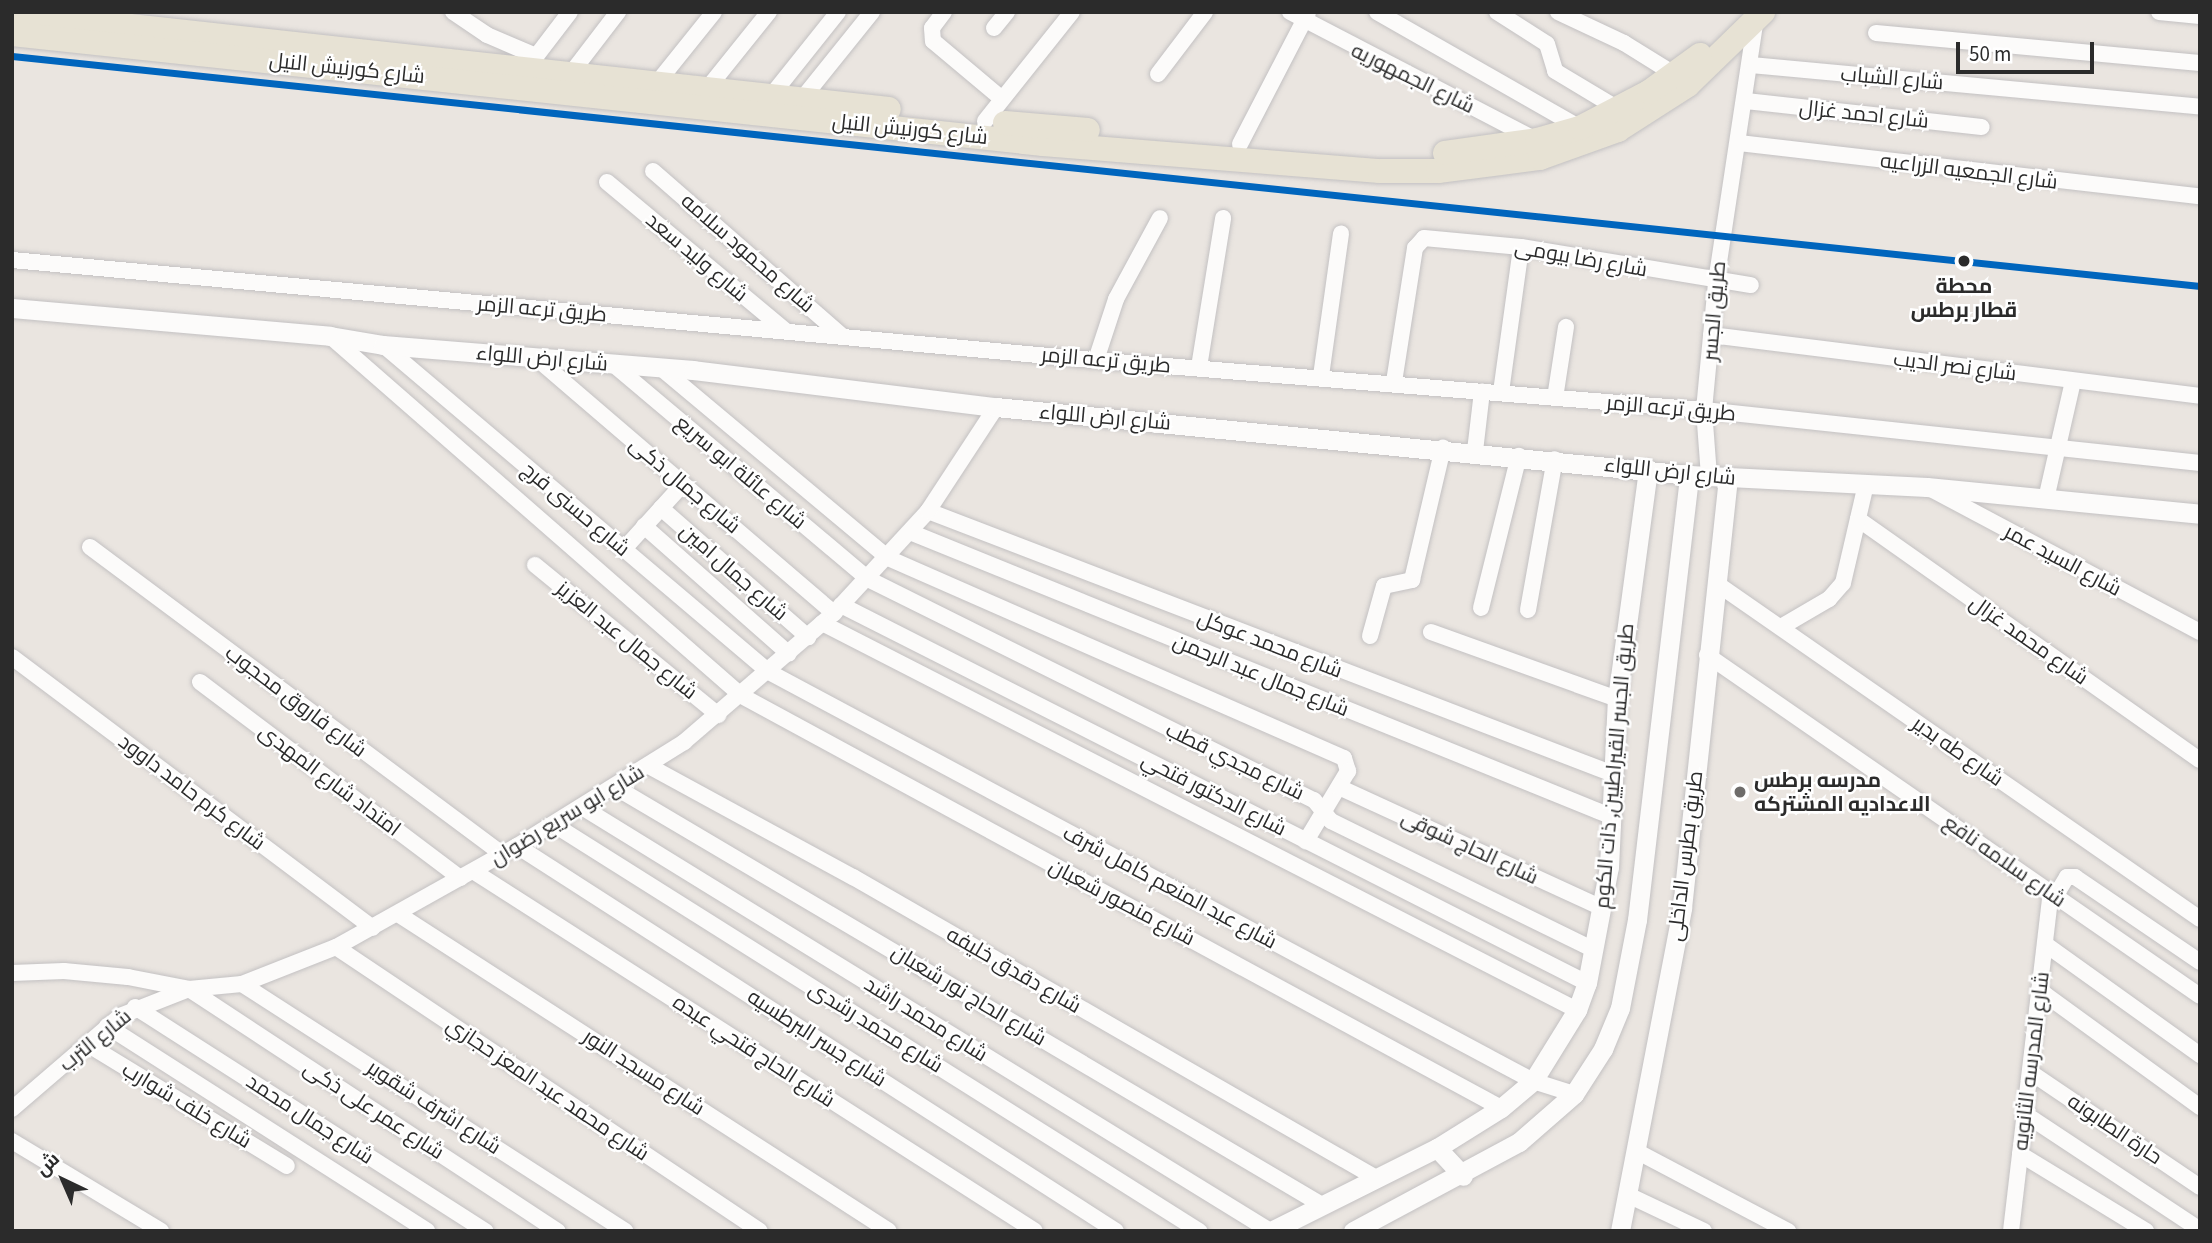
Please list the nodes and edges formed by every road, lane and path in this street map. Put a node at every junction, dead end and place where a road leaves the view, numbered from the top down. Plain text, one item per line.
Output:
1 (453, 12) edge
2 (570, 12) edge
3 (618, 12) edge
4 (714, 12) edge
5 (769, 12) edge
6 (838, 12) edge
7 (872, 12) edge
8 (944, 12) edge
9 (1007, 12) edge
10 (1072, 12) edge
11 (1205, 12) edge
12 (1377, 12) edge
13 (1497, 12) edge
14 (1558, 12) edge
15 (2159, 12) edge
16 (12, 13) edge
17 (1300, 15) edge
18 (1753, 16) edge
19 (2200, 16) edge
20 (994, 28) dead end
21 (1876, 33) dead end
22 (12, 34) edge
23 (531, 62) junction
24 (2200, 63) edge
25 (1751, 65) junction
26 (572, 72) junction
27 (1158, 74) dead end
28 (1674, 74) junction
29 (657, 83) junction
30 (707, 89) junction
31 (771, 96) junction
32 (802, 99) junction
33 (1002, 99) junction
34 (1746, 101) junction
35 (2200, 107) edge
36 (1620, 110) junction
37 (985, 121) junction
38 (1982, 127) dead end
39 (1580, 128) junction
40 (1537, 140) junction
41 (1739, 143) junction
42 (1240, 144) junction
43 (653, 171) dead end
44 (607, 182) dead end
45 (2200, 196) edge
46 (1160, 218) dead end
47 (1223, 218) dead end
48 (1341, 233) dead end
49 (1521, 247) junction
50 (12, 260) edge
51 (1716, 282) junction
52 (1751, 285) dead end
53 (12, 308) edge
54 (1566, 327) dead end
55 (786, 331) junction
56 (1711, 335) junction
57 (330, 336) junction
58 (842, 336) junction
59 (383, 345) junction
60 (535, 358) junction
61 (1096, 360) junction
62 (614, 365) junction
63 (1199, 367) junction
64 (661, 368) junction
65 (1321, 376) junction
66 (2073, 381) junction
67 (1394, 382) junction
68 (1482, 391) junction
69 (1501, 393) junction
70 (2200, 396) edge
71 (1555, 398) junction
72 (996, 407) junction
73 (1704, 410) junction
74 (1443, 448) junction
75 (2057, 449) junction
76 (1475, 451) junction
77 (1519, 456) junction
78 (1555, 459) junction
79 (2200, 463) edge
80 (1647, 469) junction
81 (1689, 475) junction
82 (1718, 477) junction
83 (683, 484) junction
84 (1866, 484) junction
85 (1927, 487) junction
86 (2046, 499) junction
87 (661, 508) junction
88 (928, 511) junction
89 (2200, 514) edge
90 (1858, 519) junction
91 (644, 526) junction
92 (910, 532) junction
93 (90, 547) dead end
94 (624, 549) junction
95 (888, 558) junction
96 (535, 565) dead end
97 (869, 579) junction
98 (1716, 583) junction
99 (1481, 608) dead end
100 (1528, 610) dead end
101 (832, 614) junction
102 (1782, 627) junction
103 (1431, 632) dead end
104 (2200, 632) edge
105 (1370, 636) dead end
106 (808, 637) junction
107 (789, 654) junction
108 (1707, 655) junction
109 (12, 657) edge
110 (769, 672) junction
111 (200, 682) dead end
112 (742, 696) junction
113 (1618, 699) junction
114 (718, 715) junction
115 (2200, 760) edge
116 (649, 766) junction
117 (1613, 774) junction
118 (615, 787) junction
119 (1339, 787) junction
120 (582, 807) junction
121 (1323, 810) junction
122 (1613, 817) junction
123 (553, 824) junction
124 (1306, 841) junction
125 (517, 846) junction
126 (502, 854) junction
127 (466, 875) junction
128 (2053, 894) junction
129 (1602, 908) junction
130 (398, 914) junction
131 (2200, 919) edge
132 (373, 928) junction
133 (2045, 944) junction
134 (337, 947) junction
135 (1594, 950) junction
136 (2200, 962) edge
137 (12, 973) edge
138 (1587, 983) junction
139 (242, 984) junction
140 (189, 989) junction
141 (2039, 990) junction
142 (2200, 996) edge
143 (135, 1007) junction
144 (1577, 1010) junction
145 (107, 1026) junction
146 (87, 1044) junction
147 (2200, 1055) edge
148 (2030, 1072) junction
149 (1533, 1081) junction
150 (1574, 1094) junction
151 (2200, 1107) edge
152 (1501, 1108) junction
153 (12, 1110) edge
154 (2025, 1114) junction
155 (12, 1141) edge
156 (1437, 1148) junction
157 (1638, 1152) junction
158 (2020, 1154) junction
159 (286, 1166) dead end
160 (1463, 1176) junction
161 (1376, 1178) junction
162 (2200, 1187) edge
163 (1628, 1195) junction
164 (1322, 1205) junction
165 (2127, 1226) edge
166 (2200, 1230) edge
167 (161, 1231) edge
168 (427, 1231) edge
169 (485, 1231) edge
170 (558, 1231) edge
171 (625, 1231) edge
172 (760, 1231) edge
173 (889, 1231) edge
174 (1035, 1231) edge
175 (1116, 1231) edge
176 (1199, 1231) edge
177 (1270, 1231) edge
178 (1353, 1231) edge
179 (1620, 1231) edge
180 (1704, 1231) edge
181 (1788, 1231) edge
182 (2011, 1231) edge
183 (2146, 1231) edge

1 - 23 street
2 - 23 street
3 - 26 street
4 - 29 street
5 - 30 street
6 - 31 street
7 - 32 street
8 - 33 street
9 - 20 street
10 - 33 street
11 - 27 street
12 - 39 street
13 - 36 street
14 - 28 street
15 - 19 street
16 - 23 main road, شارع كورنيش النيل
17 - 40 street, شارع الجمهوريه
17 - 42 street
18 - 22 main road, شارع كورنيش النيل
18 - 25 street, طريق الجسر
18 - 28 main road, شارع كورنيش النيل
21 - 24 street
23 - 26 main road, شارع كورنيش النيل
25 - 34 street, طريق الجسر
25 - 35 street, شارع الشباب
26 - 29 main road, شارع كورنيش النيل
28 - 36 main road, شارع كورنيش النيل
29 - 30 main road, شارع كورنيش النيل
30 - 31 main road, شارع كورنيش النيل
31 - 32 main road, شارع كورنيش النيل
32 - 37 main road, شارع كورنيش النيل
33 - 37 street
34 - 38 street, شارع احمد غزال
34 - 41 street, طريق الجسر
36 - 39 main road, شارع كورنيش النيل
37 - 42 main road, شارع كورنيش النيل
39 - 40 main road, شارع كورنيش النيل
40 - 42 main road, شارع كورنيش النيل
41 - 45 street, شارع الجمعيه الزراعيه
41 - 51 street, طريق الجسر
43 - 58 street, شارع محمود سلامه
44 - 55 street, شارع وليد سعد
46 - 61 street
47 - 63 street
48 - 65 street
49 - 51 street, شارع رضا بيومى
49 - 67 street, شارع رضا بيومى
49 - 69 street
50 - 55 street, طريق ترعه الزمر
51 - 52 street, شارع رضا بيومى
51 - 56 street, طريق الجسر
53 - 57 street, شارع ارض اللواء
54 - 71 street
55 - 58 street, طريق ترعه الزمر
56 - 66 street, شارع نصر الديب
56 - 73 street, طريق الجسر
57 - 59 street, شارع ارض اللواء
57 - 112 street, شارع منصور شعبان
58 - 61 street, طريق ترعه الزمر
59 - 60 street, شارع ارض اللواء
59 - 94 street, شارع حسنى فرج
60 - 62 street, شارع ارض اللواء
60 - 83 street, شارع جمال ذكى
61 - 63 street, طريق ترعه الزمر
62 - 64 street, شارع ارض اللواء
62 - 97 street, شارع عائلة ابو سريع
63 - 65 street, طريق ترعه الزمر
64 - 72 street, شارع ارض اللواء
64 - 95 street
65 - 67 street, طريق ترعه الزمر
66 - 70 street, شارع نصر الديب
66 - 75 street
67 - 68 street, طريق ترعه الزمر
68 - 69 street, طريق ترعه الزمر
68 - 76 street
69 - 71 street, طريق ترعه الزمر
71 - 73 street, طريق ترعه الزمر
72 - 74 street, شارع ارض اللواء
72 - 88 street, شارع ابو سريع رضوان
73 - 75 street, طريق ترعه الزمر
73 - 82 street, طريق الجسر
74 - 76 street, شارع ارض اللواء
74 - 105 street
75 - 79 street, طريق ترعه الزمر
75 - 86 street
76 - 77 street, شارع ارض اللواء
77 - 78 street, شارع ارض اللواء
77 - 99 street
78 - 80 street, شارع ارض اللواء
78 - 100 street
80 - 81 street, شارع ارض اللواء
80 - 113 street, طريق الجسر القيراطيين, ذات الكوم
81 - 82 street, شارع ارض اللواء
81 - 150 street, طريق الجسر القيراطيين, ذات الكوم
82 - 84 street, شارع ارض اللواء
82 - 98 street, طريق بطرس الداخلى
83 - 87 street
83 - 101 street, شارع جمال ذكى
84 - 85 street, شارع ارض اللواء
84 - 90 street
85 - 86 street, شارع ارض اللواء
85 - 104 street, شارع السيد عمر
86 - 89 street, شارع ارض اللواء
87 - 91 street
87 - 106 street, شارع جمال امين
88 - 92 street, شارع ابو سريع رضوان
88 - 117 street, شارع محمد عوكل
90 - 102 street
90 - 115 street, شارع محمد غزال
91 - 94 street
91 - 107 street
92 - 95 street, شارع ابو سريع رضوان
92 - 122 street, شارع جمال عبد الرحمن
93 - 126 street, شارع فاروق محجوب
94 - 110 street, شارع حسنى فرج
95 - 97 street, شارع ابو سريع رضوان
95 - 119 street
96 - 114 street, شارع جمال عبد العزيز
97 - 101 street, شارع ابو سريع رضوان
97 - 121 street, شارع مجدي قطب
98 - 102 street, شارع طه بدير
98 - 108 street, طريق بطرس الداخلى
101 - 106 street, شارع ابو سريع رضوان
101 - 124 street, شارع الدكتور فتحي
101 - 144 street
102 - 131 street, شارع طه بدير
103 - 113 street
106 - 107 street, شارع ابو سريع رضوان
107 - 110 street, شارع ابو سريع رضوان
108 - 128 street, شارع سلامه نافع
108 - 157 street, طريق بطرس الداخلى
109 - 132 street, شارع كرم حامد داوود
110 - 112 street, شارع ابو سريع رضوان
110 - 149 street, شارع عبد المنعم كامل شرف
111 - 127 street, امتداد شارع المهدى
112 - 114 street, شارع ابو سريع رضوان
112 - 152 street, شارع منصور شعبان
113 - 117 street, طريق الجسر القيراطيين, ذات الكوم
114 - 116 street, شارع ابو سريع رضوان
116 - 118 street, شارع ابو سريع رضوان
116 - 161 street, شارع دقدق خليفه
117 - 122 street, طريق الجسر القيراطيين, ذات الكوم
118 - 120 street, شارع ابو سريع رضوان
118 - 164 street, شارع الحاج نور شعبان
119 - 121 street
119 - 129 street, شارع الحاج شوقى
120 - 123 street, شارع ابو سريع رضوان
120 - 177 street, شارع محمد راشد
121 - 124 street
121 - 135 street, شارع مجدي قطب
122 - 129 street, طريق الجسر القيراطيين, ذات الكوم
123 - 125 street, شارع ابو سريع رضوان
123 - 176 street, شارع محمد رشدى
124 - 138 street, شارع الدكتور فتحي
125 - 126 street, شارع ابو سريع رضوان
125 - 175 street, شارع جسر البرطسيه
126 - 127 street, شارع ابو سريع رضوان
127 - 130 street, شارع ابو سريع رضوان
127 - 174 street, شارع الحاج فتحي عبده
128 - 133 street, شارع المدرسه الثانويه
128 - 136 street
128 - 142 street, شارع سلامه نافع
129 - 135 street, طريق الجسر القيراطيين, ذات الكوم
130 - 132 street, شارع ابو سريع رضوان
130 - 173 street, شارع مسجد النور
132 - 134 street, شارع ابو سريع رضوان
133 - 141 street, شارع المدرسه الثانويه
133 - 147 street
134 - 139 street, شارع ابو سريع رضوان
134 - 172 street, شارع محمد عبد المعز حجازي
135 - 138 street, طريق الجسر القيراطيين, ذات الكوم
137 - 140 street, شارع ابو سريع رضوان
138 - 144 street, طريق الجسر القيراطيين, ذات الكوم
139 - 140 street, شارع ابو سريع رضوان
139 - 171 street, شارع اشرف شقوير
140 - 143 street, شارع الترب
140 - 170 street, شارع عمر على ذكى
141 - 148 street, شارع المدرسه الثانويه
141 - 151 street
143 - 145 street, شارع الترب
143 - 169 street, شارع جمال محمد
144 - 149 street, طريق الجسر القيراطيين, ذات الكوم
145 - 146 street, شارع الترب
145 - 168 street
146 - 153 street, شارع الترب
146 - 159 street, شارع خلف شوارب
148 - 154 street, شارع المدرسه الثانويه
148 - 162 street, حارة الطابونه
149 - 150 street, شارع عبد المنعم كامل شرف
149 - 152 street, طريق الجسر القيراطيين, ذات الكوم
150 - 160 street, طريق الجسر القيراطيين, ذات الكوم
152 - 156 street, طريق الجسر القيراطيين, ذات الكوم
154 - 158 street, شارع المدرسه الثانويه
154 - 166 street
155 - 167 street
156 - 160 street
156 - 161 street, طريق الجسر القيراطيين, ذات الكوم
157 - 163 street, طريق بطرس الداخلى
157 - 181 street
158 - 165 street
158 - 182 street, شارع المدرسه الثانويه
160 - 178 street, طريق الجسر القيراطيين, ذات الكوم
161 - 164 street, طريق الجسر القيراطيين, ذات الكوم
163 - 179 street, طريق بطرس الداخلى
163 - 180 street
164 - 177 street, طريق الجسر القيراطيين, ذات الكوم
165 - 183 street

